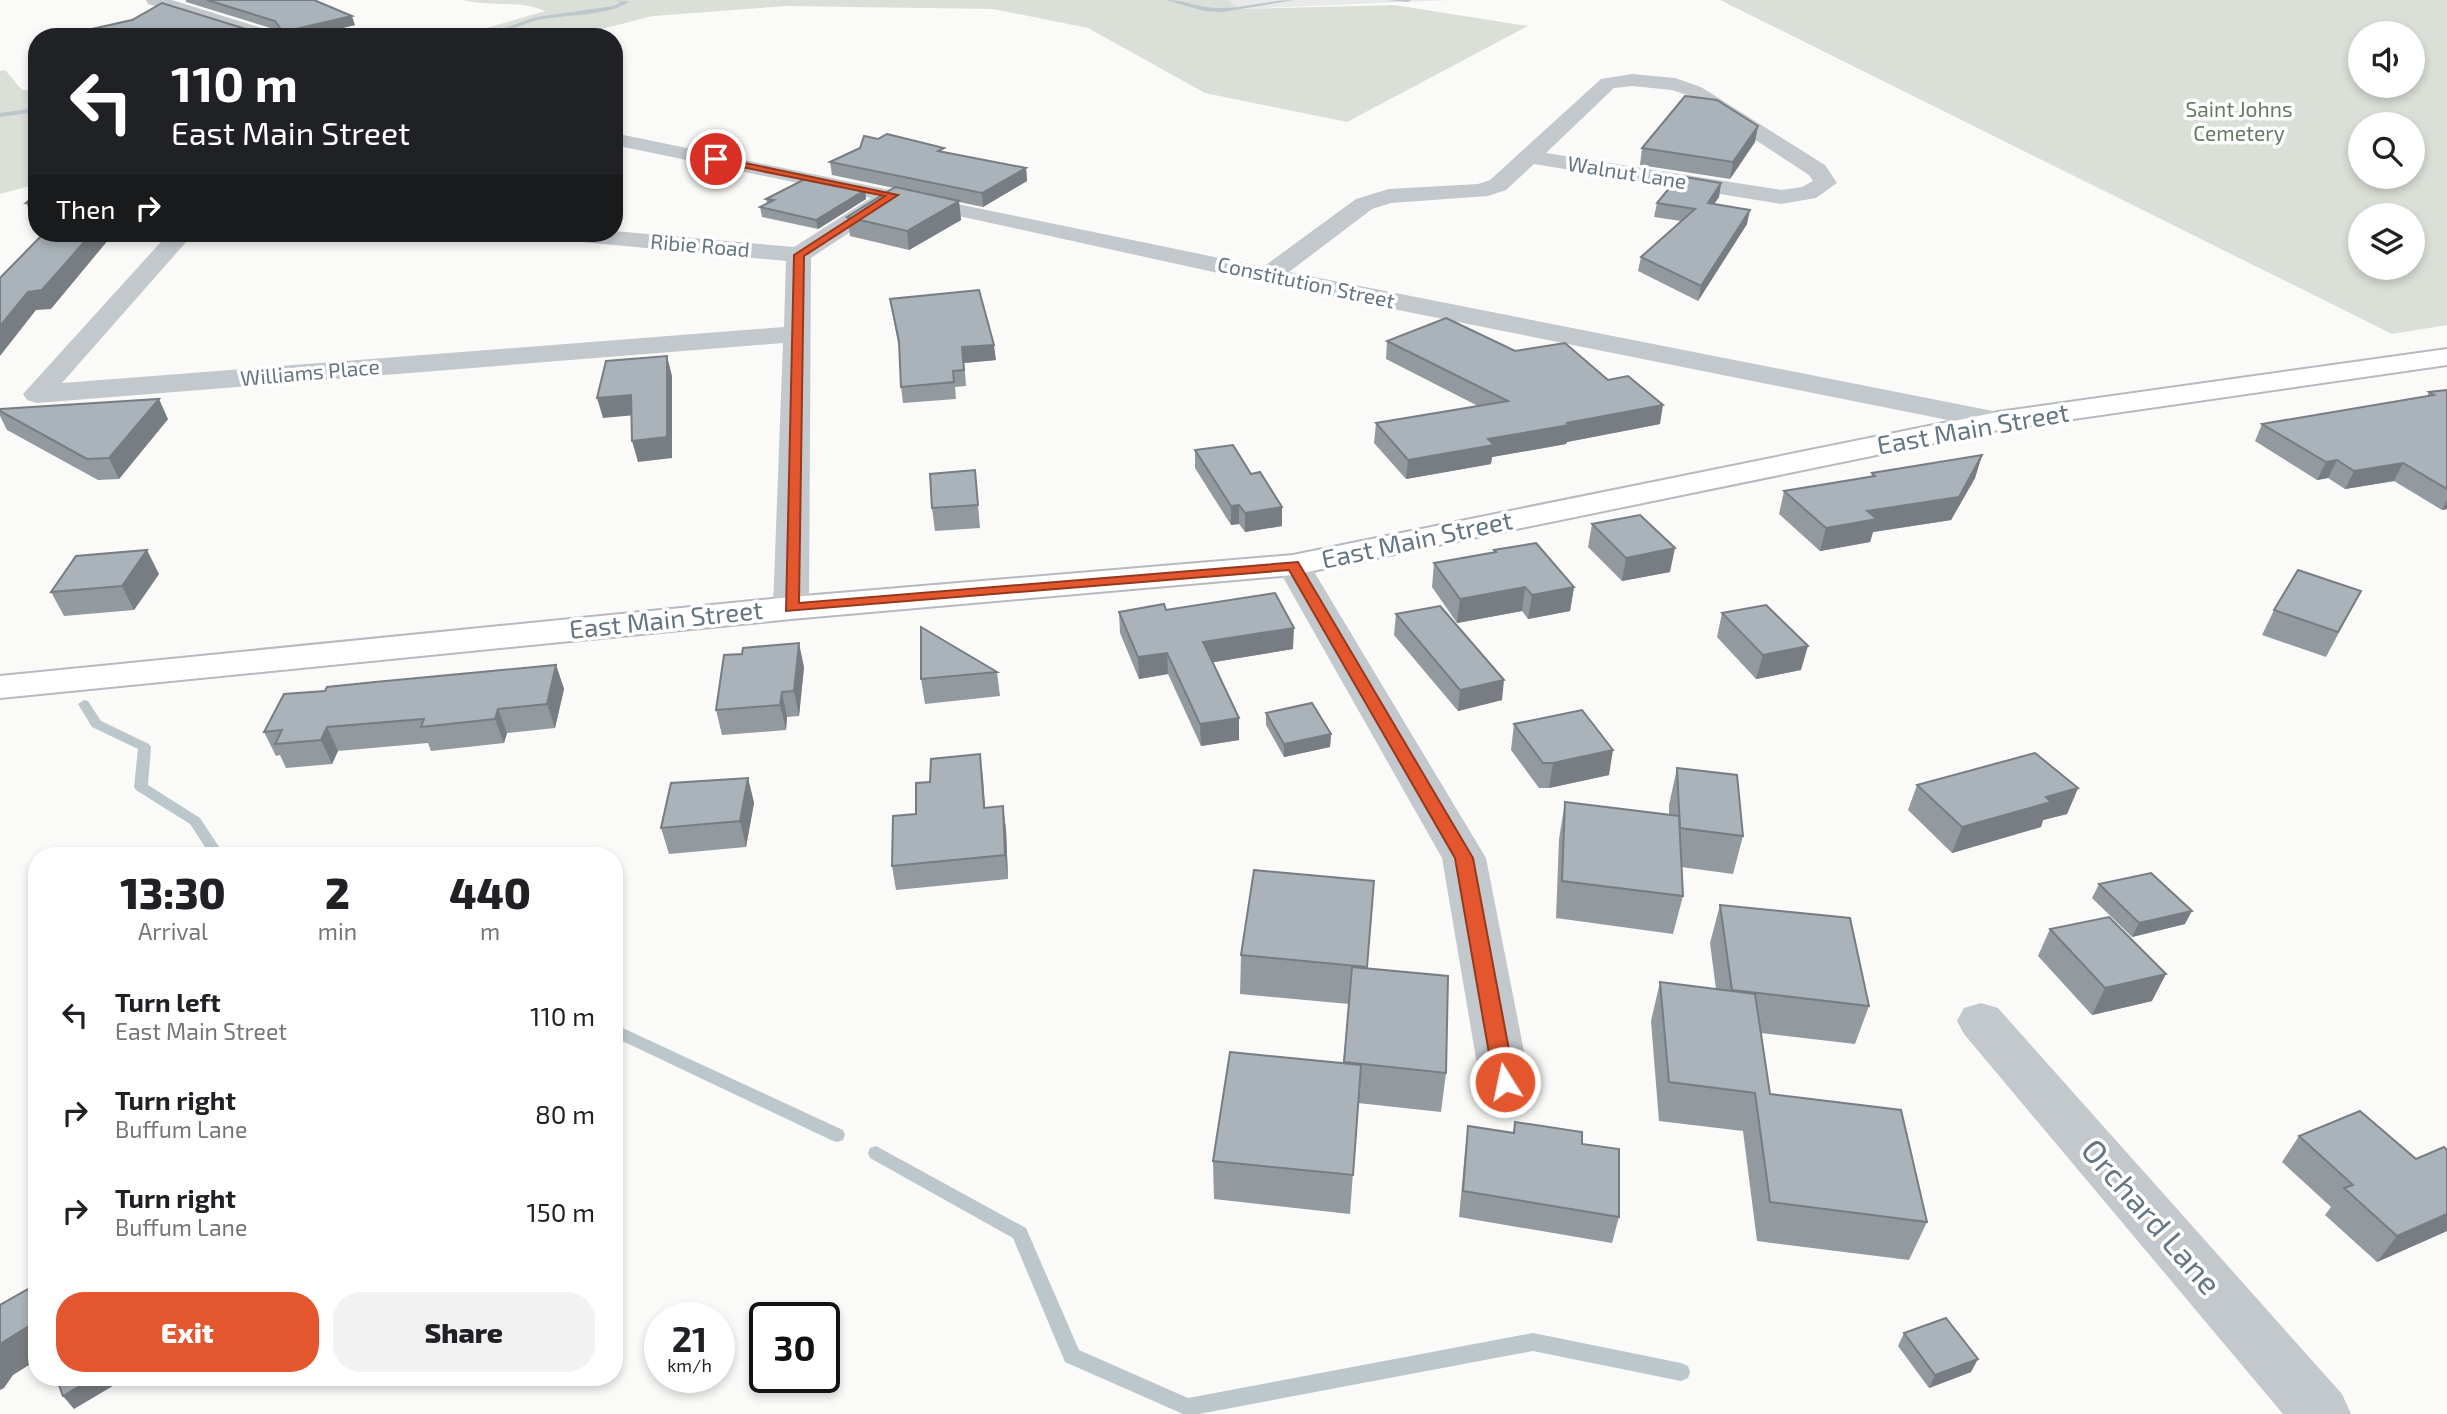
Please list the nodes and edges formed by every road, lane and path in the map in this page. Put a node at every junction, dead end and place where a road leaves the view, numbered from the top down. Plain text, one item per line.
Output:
1 (154, 0) edge
2 (243, 28) edge
3 (623, 141) edge
4 (1529, 157) junction
5 (893, 195) junction
6 (623, 239) edge
7 (173, 242) edge
8 (799, 255) junction
9 (1268, 276) junction
10 (799, 334) junction
11 (2447, 357) edge
12 (1998, 421) junction
13 (1293, 565) junction
14 (791, 608) junction
15 (0, 687) edge
16 (1981, 1021) dead end
17 (1505, 1082) dead end
18 (2321, 1414) edge

1 - 2 street
3 - 5 street, Constitution Street
4 - 4 street, Walnut Lane
4 - 9 street, Walnut Lane
5 - 8 street
5 - 9 street, Constitution Street
6 - 8 street, Ribie Road
7 - 10 street, Williams Place
8 - 10 street
9 - 12 street, Constitution Street
10 - 14 street
11 - 12 main road, East Main Street
12 - 13 main road, East Main Street
13 - 14 main road, East Main Street
13 - 17 street
14 - 15 main road, East Main Street
16 - 18 street, Orchard Lane

